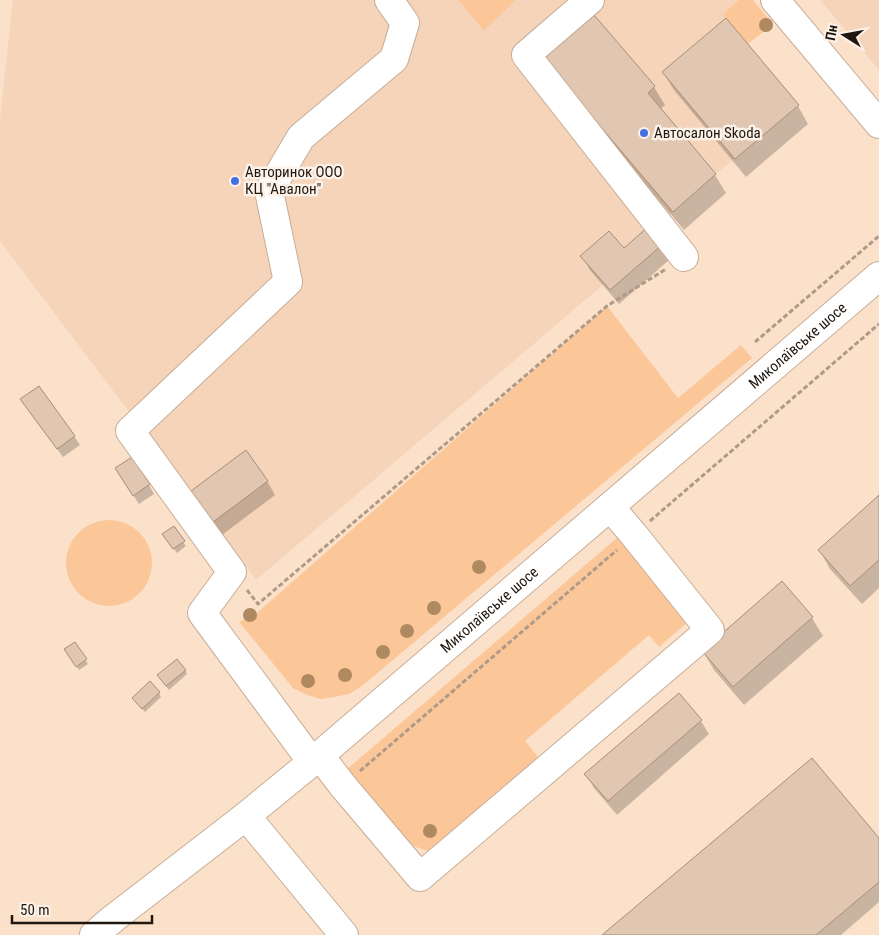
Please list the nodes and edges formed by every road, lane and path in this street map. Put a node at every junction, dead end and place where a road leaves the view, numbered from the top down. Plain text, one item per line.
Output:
1 (388, 0) edge
2 (590, 0) edge
3 (774, 0) edge
4 (879, 124) edge
5 (879, 236) edge
6 (684, 257) joint
7 (879, 276) edge
8 (879, 324) edge
9 (755, 342) dead end
10 (610, 507) junction
11 (634, 535) junction
12 (232, 572) junction
13 (316, 759) junction
14 (343, 786) junction
15 (246, 816) junction
16 (94, 935) edge
17 (344, 935) edge

1 - 12 main road
2 - 6 main road
3 - 4 main road
5 - 9 path
6 - 12 path
7 - 10 main road, Миколаївське шосе
8 - 11 path
10 - 11 main road
10 - 13 main road, Миколаївське шосе
11 - 14 path
11 - 14 main road
12 - 13 main road
13 - 14 main road
13 - 15 main road, Миколаївське шосе
15 - 16 main road, Миколаївське шосе
15 - 17 main road

